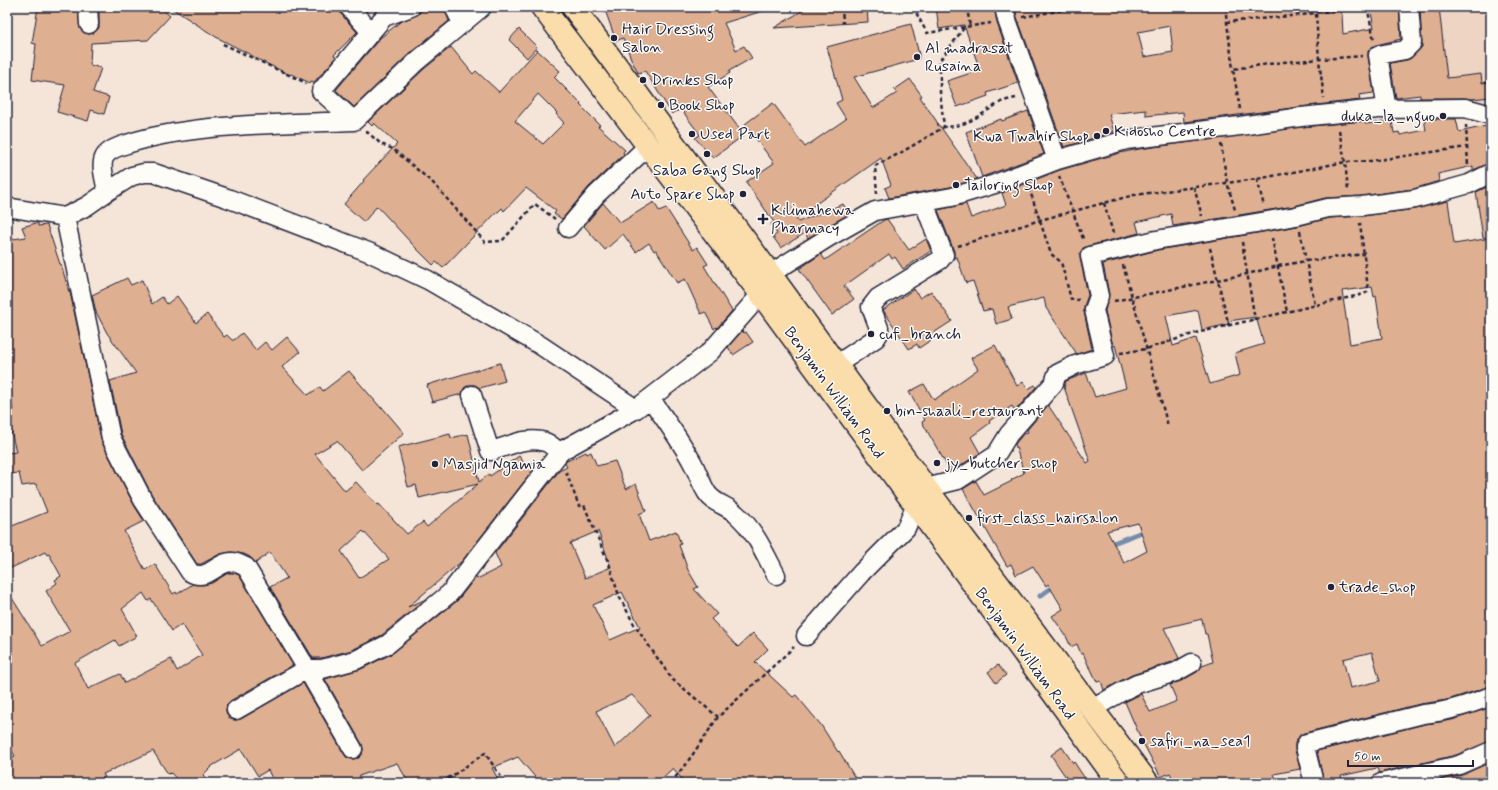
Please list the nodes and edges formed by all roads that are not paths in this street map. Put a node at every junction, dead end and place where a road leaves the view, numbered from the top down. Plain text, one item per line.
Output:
1 (349, 7) edge
2 (411, 7) edge
3 (454, 7) edge
4 (482, 7) edge
5 (542, 7) edge
6 (572, 7) edge
7 (1409, 7) edge
8 (1006, 14) edge
9 (462, 23) junction
10 (371, 32) junction
11 (1386, 110) junction
12 (1491, 115) edge
13 (354, 121) junction
14 (647, 147) junction
15 (1055, 160) junction
16 (1491, 174) edge
17 (107, 192) junction
18 (924, 202) junction
19 (7, 207) edge
20 (65, 216) junction
21 (568, 228) road end
22 (770, 274) junction
23 (761, 294) junction
24 (836, 365) junction
25 (472, 395) dead end
26 (643, 404) junction
27 (561, 452) junction
28 (921, 497) junction
29 (776, 575) dead end
30 (806, 636) road end
31 (1192, 663) dead end
32 (307, 669) junction
33 (1491, 696) edge
34 (1092, 709) junction
35 (236, 710) dead end
36 (353, 749) dead end
37 (1491, 750) edge
38 (1119, 783) edge
39 (1148, 783) edge
40 (1314, 783) edge
41 (1381, 783) edge

1 - 10 street
2 - 10 street
3 - 9 street
4 - 9 street
5 - 14 main road, Benjamin William Road
6 - 22 main road, Benjamin William Road
7 - 11 street
8 - 15 street
9 - 13 street
10 - 13 street
11 - 12 street
11 - 15 street
13 - 17 street
14 - 21 street
14 - 23 main road, Benjamin William Road
15 - 18 street
16 - 28 street
17 - 20 street
17 - 26 street
18 - 22 street
18 - 24 street
19 - 20 street
20 - 32 street
22 - 24 main road, Benjamin William Road
23 - 26 street
23 - 28 main road, Benjamin William Road
24 - 28 main road, Benjamin William Road
25 - 27 street
26 - 27 street
26 - 29 street
27 - 32 street
28 - 30 street
28 - 34 main road, Benjamin William Road
28 - 38 main road, Benjamin William Road
31 - 34 street
32 - 35 street
32 - 36 street
33 - 40 street
34 - 39 main road, Benjamin William Road
37 - 41 street

